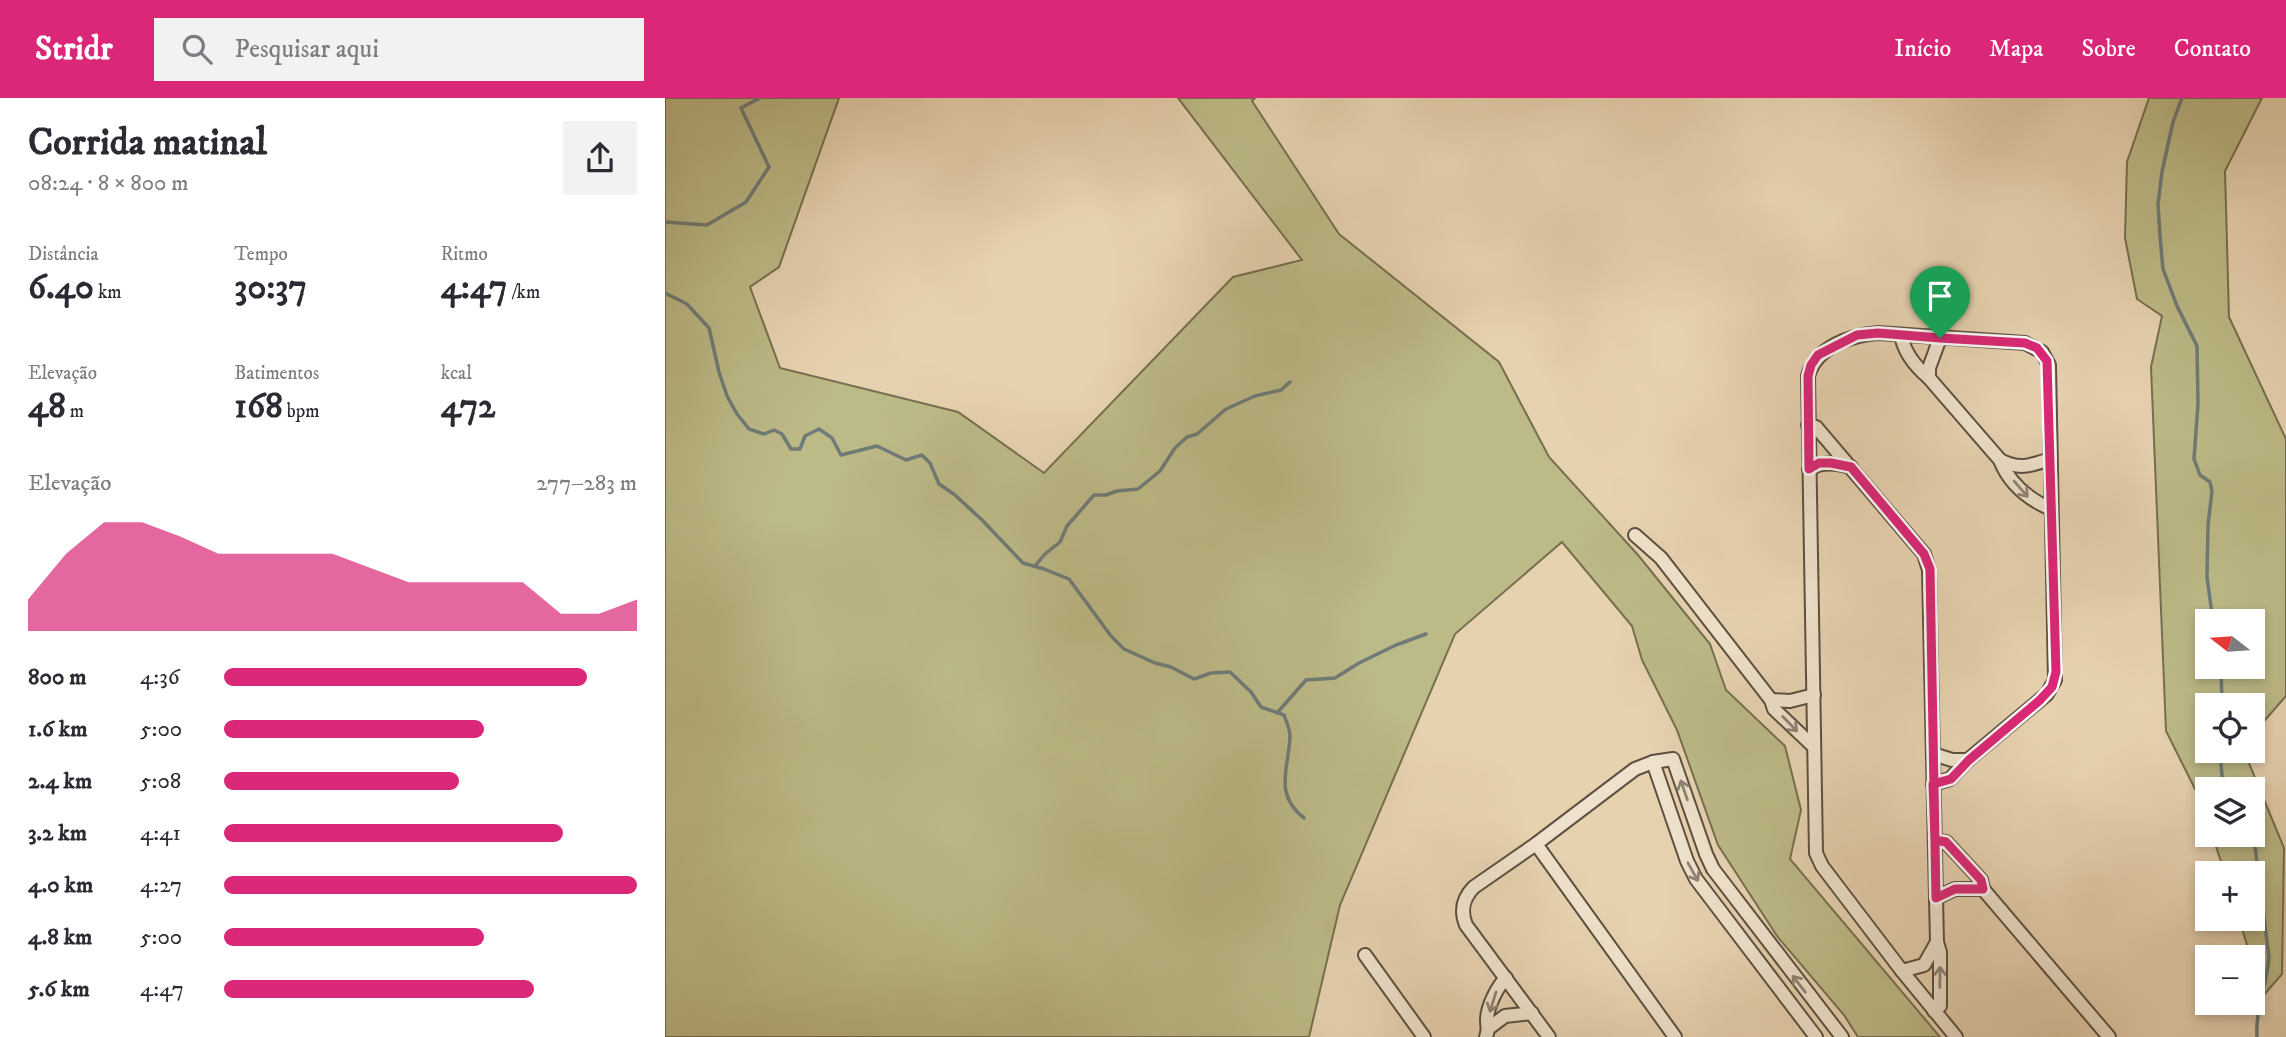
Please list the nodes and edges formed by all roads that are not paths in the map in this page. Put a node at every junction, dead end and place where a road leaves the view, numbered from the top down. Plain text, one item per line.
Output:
1 (1901, 335) junction
2 (1940, 338) junction
3 (1930, 378) junction
4 (1808, 425) junction
5 (2050, 459) junction
6 (2000, 460) junction
7 (1851, 467) junction
8 (1809, 469) junction
9 (2050, 509) junction
10 (1635, 536) dead end
11 (1814, 695) junction
12 (1771, 699) junction
13 (1813, 746) junction
14 (1933, 754) junction
15 (1969, 760) junction
16 (1653, 762) junction
17 (1933, 784) junction
18 (1935, 840) junction
19 (1537, 844) junction
20 (1983, 889) junction
21 (1936, 898) junction
22 (1937, 942) junction
23 (1365, 955) dead end
24 (1902, 971) junction
25 (1506, 978) junction
26 (1934, 1011) junction
27 (1532, 1013) junction
28 (1488, 1033) edge
29 (1424, 1037) edge
30 (1549, 1037) edge
31 (1675, 1037) edge
32 (1816, 1037) edge
33 (1842, 1037) edge
34 (1957, 1037) edge
35 (2109, 1037) edge

1 - 2 street
1 - 3 street
1 - 4 street
2 - 3 street
2 - 5 street
3 - 6 street
4 - 7 street
4 - 8 street
5 - 6 street
5 - 9 street
6 -> 9 street
7 - 8 street
7 - 14 street
8 - 11 street
9 - 15 street
10 - 12 street
11 - 12 street
11 - 13 street
12 -> 13 street
13 - 24 street
14 - 15 street
14 - 17 street
15 - 17 street
16 - 19 street
16 -> 32 street
33 -> 16 street
17 - 18 street
18 - 20 street
18 - 21 street
19 - 25 street
19 - 31 street
20 - 21 street
20 - 35 street
21 - 22 street
22 - 24 street
26 -> 22 street
23 - 29 street
24 - 26 street
25 - 27 street
25 -> 28 street
26 - 34 street
27 - 28 street
27 - 30 street

